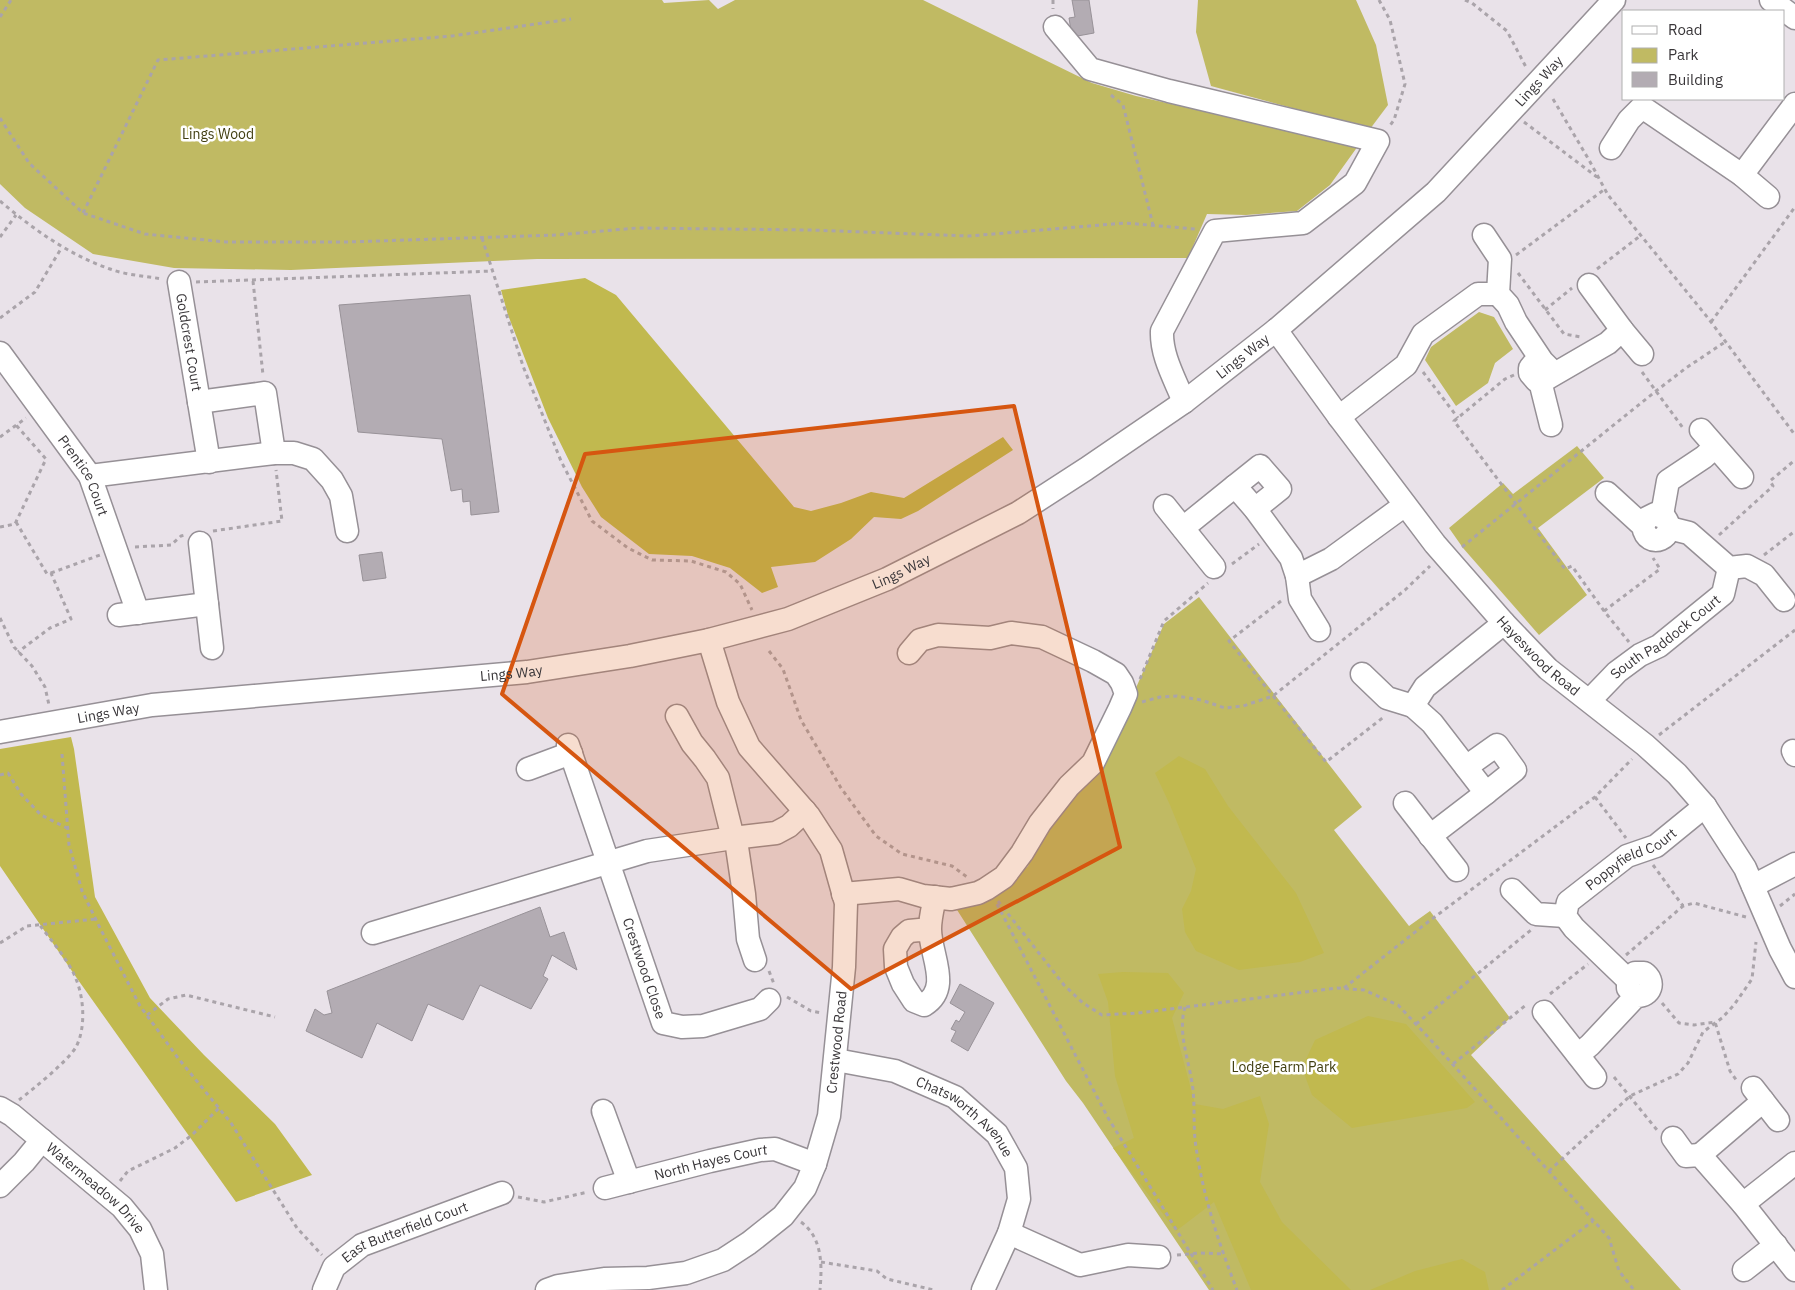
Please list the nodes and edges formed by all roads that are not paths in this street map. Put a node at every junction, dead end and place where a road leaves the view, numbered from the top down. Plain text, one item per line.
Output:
1 (1614, 0) edge
2 (1771, 0) edge
3 (1784, 10) edge
4 (1055, 27) road end
5 (1795, 104) edge
6 (1611, 148) dead end
7 (1742, 175) junction
8 (1768, 198) dead end
9 (1484, 235) dead end
10 (179, 282) road end
11 (1589, 285) dead end
12 (1498, 294) junction
13 (1276, 330) junction
14 (1622, 330) junction
15 (0, 353) edge
16 (1642, 354) dead end
17 (1540, 372) junction
18 (199, 402) junction
19 (1184, 402) junction
20 (1339, 417) junction
21 (1551, 425) dead end
22 (274, 454) junction
23 (209, 462) junction
24 (90, 476) junction
25 (1742, 478) dead end
26 (1235, 486) junction
27 (1607, 493) dead end
28 (1405, 505) junction
29 (1165, 506) dead end
30 (1255, 509) junction
31 (1656, 527) junction
32 (1182, 528) junction
33 (347, 532) dead end
34 (200, 543) dead end
35 (1214, 567) dead end
36 (1738, 567) junction
37 (1297, 582) junction
38 (1784, 600) dead end
39 (207, 604) junction
40 (1504, 623) junction
41 (1319, 630) dead end
42 (709, 640) junction
43 (212, 648) dead end
44 (909, 653) dead end
45 (1362, 674) dead end
46 (1590, 700) junction
47 (1407, 704) junction
48 (677, 716) dead end
49 (0, 729) edge
50 (1466, 767) junction
51 (528, 769) dead end
52 (1486, 792) junction
53 (1405, 803) dead end
54 (1705, 806) junction
55 (805, 811) junction
56 (1430, 836) junction
57 (733, 838) junction
58 (608, 864) junction
59 (1795, 864) edge
60 (1457, 870) dead end
61 (1753, 886) junction
62 (1512, 890) dead end
63 (843, 894) junction
64 (935, 897) junction
65 (1557, 916) junction
66 (930, 929) dead end
67 (373, 933) dead end
68 (755, 960) dead end
69 (1795, 977) edge
70 (775, 995) road end
71 (1544, 1012) dead end
72 (1578, 1055) junction
73 (836, 1060) junction
74 (1603, 1075) road end
75 (2, 1109) edge
76 (603, 1111) dead end
77 (1778, 1120) dead end
78 (1673, 1138) road end
79 (42, 1140) junction
80 (1700, 1155) junction
81 (1795, 1163) edge
82 (815, 1164) junction
83 (629, 1182) junction
84 (0, 1186) edge
85 (605, 1188) road end
86 (502, 1193) road end
87 (1743, 1204) junction
88 (1009, 1233) junction
89 (1776, 1245) junction
90 (1159, 1257) road end
91 (1794, 1268) edge
92 (1744, 1270) dead end
93 (156, 1290) edge
94 (324, 1290) edge
95 (547, 1290) edge
96 (983, 1290) edge

1 - 13 street, Lings Way
2 - 3 street
4 - 19 street
5 - 7 street
6 - 7 street
7 - 8 street
9 - 12 street
10 - 18 street, Goldcrest Court
11 - 14 street
12 - 17 street
12 - 20 street
13 - 19 street, Lings Way
13 - 20 street, Hayeswood Road
14 - 16 street
14 - 17 street
15 - 24 street, Prentice Court
17 - 21 street
18 - 22 street, Goldcrest Court
18 - 23 street, Goldcrest Court
19 - 42 street, Lings Way
20 - 28 street, Hayeswood Road
22 - 23 street
22 - 33 street
23 - 24 street
24 - 39 street, Prentice Court
25 - 31 street
26 - 30 street
26 - 30 street
26 - 32 street
27 - 31 street
28 - 37 street
28 - 40 street, Hayeswood Road
29 - 32 street
30 - 37 street
31 - 36 street
32 - 35 street
34 - 39 street
36 - 38 street
36 - 46 street, South Paddock Court
37 - 41 street
39 - 43 street
40 - 46 street, Hayeswood Road
40 - 47 street
42 - 49 street, Lings Way
42 - 55 street, Crestwood Road
44 - 64 street
45 - 47 street
46 - 54 street, Hayeswood Road
47 - 50 street
48 - 57 street
50 - 52 street
50 - 52 street
51 - 58 street, Crestwood Close
52 - 56 street
53 - 56 street
54 - 61 street, Hayeswood Road
54 - 65 street, Poppyfield Court
55 - 57 street
55 - 63 street, Crestwood Road
56 - 60 street
57 - 58 street
57 - 68 street
58 - 67 street
58 - 70 street, Crestwood Close
59 - 61 street
61 - 69 street, Hayeswood Road
62 - 65 street
63 - 64 street
63 - 73 street, Crestwood Road
64 - 66 street
65 - 72 street
71 - 72 street
72 - 74 street
73 - 82 street, Crestwood Road
73 - 88 street, Chatsworth Avenue
75 - 79 street, Watermeadow Drive
76 - 83 street
77 - 80 street
78 - 80 street
79 - 84 street
79 - 93 street, Watermeadow Drive
80 - 87 street
81 - 87 street
82 - 83 street, North Hayes Court
82 - 95 street, Crestwood Road
83 - 85 street, North Hayes Court
86 - 94 street, East Butterfield Court
87 - 89 street
88 - 90 street
88 - 96 street, Chatsworth Avenue
89 - 91 street
89 - 92 street

